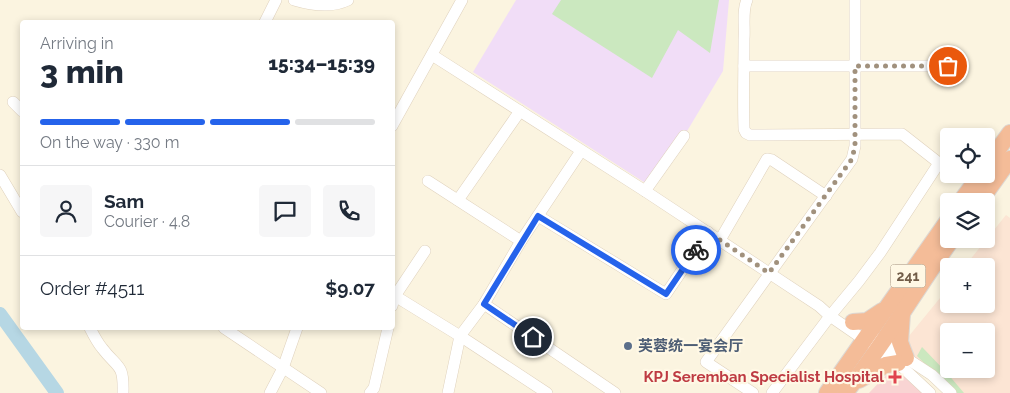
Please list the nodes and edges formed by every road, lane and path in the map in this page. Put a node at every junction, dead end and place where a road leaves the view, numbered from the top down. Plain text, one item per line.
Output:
1 (276, 0) edge
2 (294, 0) edge
3 (348, 0) edge
4 (462, 0) edge
5 (748, 0) edge
6 (855, 0) edge
7 (266, 20) edge
8 (432, 55) junction
9 (744, 66) junction
10 (855, 66) junction
11 (948, 66) dead end
12 (13, 102) dead end
13 (20, 109) edge
14 (520, 111) junction
15 (395, 121) edge
16 (855, 133) junction
17 (1010, 133) edge
18 (684, 136) dead end
19 (581, 150) junction
20 (995, 154) edge
21 (1010, 159) edge
22 (0, 176) edge
23 (428, 181) dead end
24 (645, 192) junction
25 (986, 193) edge
26 (826, 196) junction
27 (458, 200) junction
28 (20, 209) edge
29 (538, 216) junction
30 (708, 232) junction
31 (940, 232) edge
32 (720, 240) junction
33 (521, 241) junction
34 (946, 248) edge
35 (425, 252) dead end
36 (769, 273) junction
37 (395, 299) edge
38 (395, 302) edge
39 (484, 304) junction
40 (886, 309) junction
41 (902, 312) junction
42 (832, 313) junction
43 (851, 326) junction
44 (91, 330) edge
45 (227, 330) edge
46 (296, 330) edge
47 (388, 330) edge
48 (460, 336) junction
49 (873, 341) junction
50 (851, 359) junction
51 (902, 360) junction
52 (282, 368) junction
53 (848, 389) edge
54 (123, 393) edge
55 (270, 393) edge
56 (321, 393) edge
57 (370, 393) edge
58 (448, 393) edge
59 (547, 393) edge
60 (615, 393) edge
61 (753, 393) edge
62 (772, 393) edge
63 (827, 393) edge
64 (930, 393) edge
65 (951, 393) edge

1 - 7 street
2 - 3 street
4 - 8 street
5 - 9 street
6 - 10 street
8 - 14 street
8 - 15 street
9 - 10 street
9 - 16 street
10 - 11 street
10 - 16 street
12 - 13 street
14 - 19 street
14 - 27 street
16 - 26 street
16 - 42 street
17 - 20 highway
18 - 24 street
19 - 24 street
19 - 29 street
21 - 25 highway
22 - 28 street
23 - 27 street
24 - 30 street
26 - 32 street
26 - 36 street
27 - 33 street
29 - 30 street
29 - 33 street
30 - 32 street
31 - 40 highway, 241
32 - 36 street
33 - 39 street
34 - 41 highway, 241
35 - 37 street
36 - 42 street
36 - 61 street
38 - 48 street
39 - 48 street
39 - 60 street
40 - 43 highway
40 - 49 highway, 241
41 - 49 highway, 241
41 - 51 highway
42 - 43 street
42 - 62 street
43 - 49 street
43 - 50 highway
44 - 54 street
45 - 52 street
46 - 52 street
47 - 57 street
48 - 58 street
48 - 59 street
49 - 50 highway, 241
49 - 51 street
49 - 53 highway, 241
50 - 63 highway, 241
51 - 53 highway
51 - 64 street
51 - 65 street
52 - 55 street
52 - 56 street

